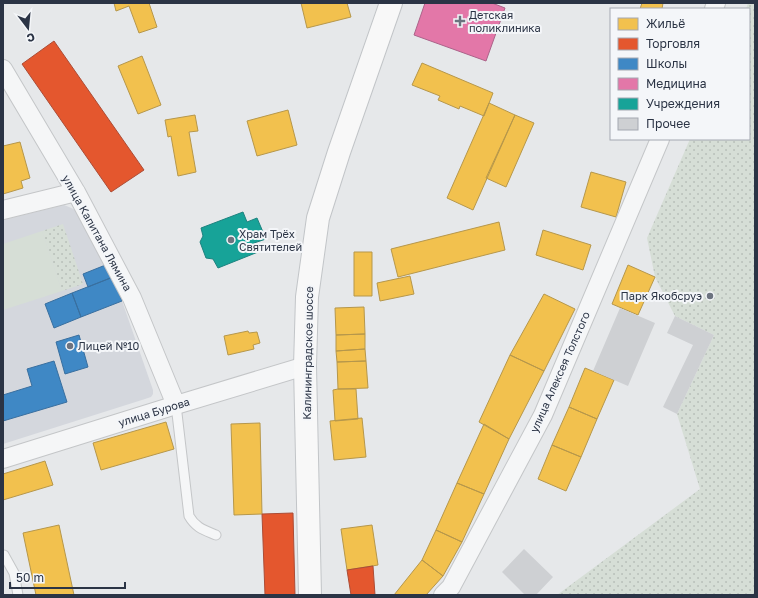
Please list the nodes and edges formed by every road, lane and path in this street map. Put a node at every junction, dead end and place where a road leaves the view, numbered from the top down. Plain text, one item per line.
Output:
1 (391, 3) edge
2 (3, 69) edge
3 (660, 140) edge
4 (76, 192) junction
5 (3, 210) edge
6 (305, 366) junction
7 (176, 405) junction
8 (3, 459) edge
9 (216, 535) dead end
10 (3, 556) edge
11 (18, 595) edge
12 (310, 595) edge
13 (443, 595) edge

1 - 6 main road, Калининградское шоссе
2 - 4 street, улица Капитана Лямина
3 - 13 street, улица Алексея Толстого
4 - 5 street
4 - 7 street, улица Капитана Лямина
6 - 7 street, улица Бурова
6 - 12 main road, Калининградское шоссе
7 - 8 street, улица Бурова
7 - 9 lane
10 - 11 lane

